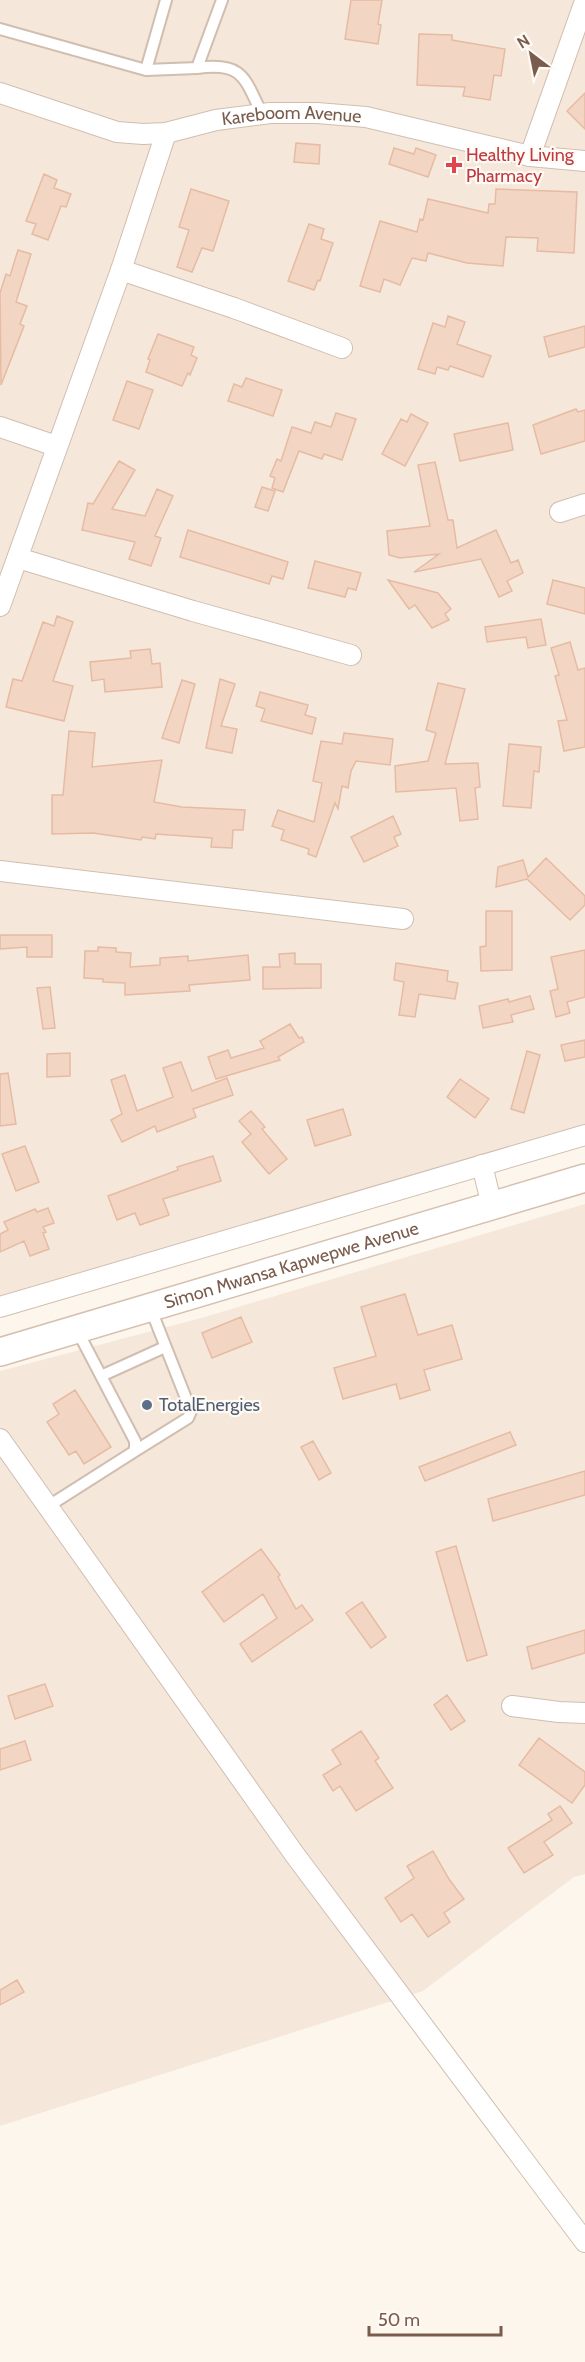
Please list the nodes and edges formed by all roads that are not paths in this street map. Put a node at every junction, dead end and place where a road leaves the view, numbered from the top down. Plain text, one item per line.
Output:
1 (166, 0) edge
2 (222, 0) edge
3 (585, 1) edge
4 (0, 29) edge
5 (197, 68) junction
6 (146, 70) junction
7 (0, 93) edge
8 (262, 114) junction
9 (166, 133) junction
10 (530, 156) junction
11 (585, 161) edge
12 (121, 270) junction
13 (342, 348) dead end
14 (0, 427) edge
15 (56, 446) junction
16 (585, 504) edge
17 (560, 512) dead end
18 (18, 558) junction
19 (0, 606) edge
20 (351, 655) dead end
21 (0, 871) edge
22 (403, 919) dead end
23 (585, 1135) edge
24 (482, 1166) junction
25 (585, 1178) edge
26 (492, 1206) junction
27 (0, 1307) edge
28 (150, 1307) junction
29 (77, 1329) junction
30 (165, 1347) junction
31 (0, 1352) edge
32 (101, 1376) junction
33 (0, 1438) edge
34 (135, 1451) junction
35 (47, 1507) junction
36 (512, 1706) dead end
37 (585, 1713) edge
38 (585, 2242) edge

1 - 6 lane
2 - 5 lane
3 - 10 street
4 - 6 lane
5 - 6 lane
5 - 8 lane
7 - 9 street, Kareboom Avenue
8 - 9 street, Kareboom Avenue
8 - 10 street, Kareboom Avenue
9 - 12 street
10 - 11 street, Kareboom Avenue
12 - 13 street
12 - 15 street
14 - 15 street
15 - 18 street
16 - 17 street
18 - 19 street
18 - 20 street
21 - 22 street
23 - 24 street
24 - 26 street
24 - 27 street
25 - 26 main road, Simon Mwansa Kapwepwe Avenue
26 - 28 main road, Simon Mwansa Kapwepwe Avenue
28 - 29 main road, Simon Mwansa Kapwepwe Avenue
28 - 30 lane
29 - 31 main road, Simon Mwansa Kapwepwe Avenue
29 - 32 lane
30 - 32 lane
30 - 34 lane
32 - 34 lane
33 - 35 street
34 - 35 lane
35 - 38 street
36 - 37 street

